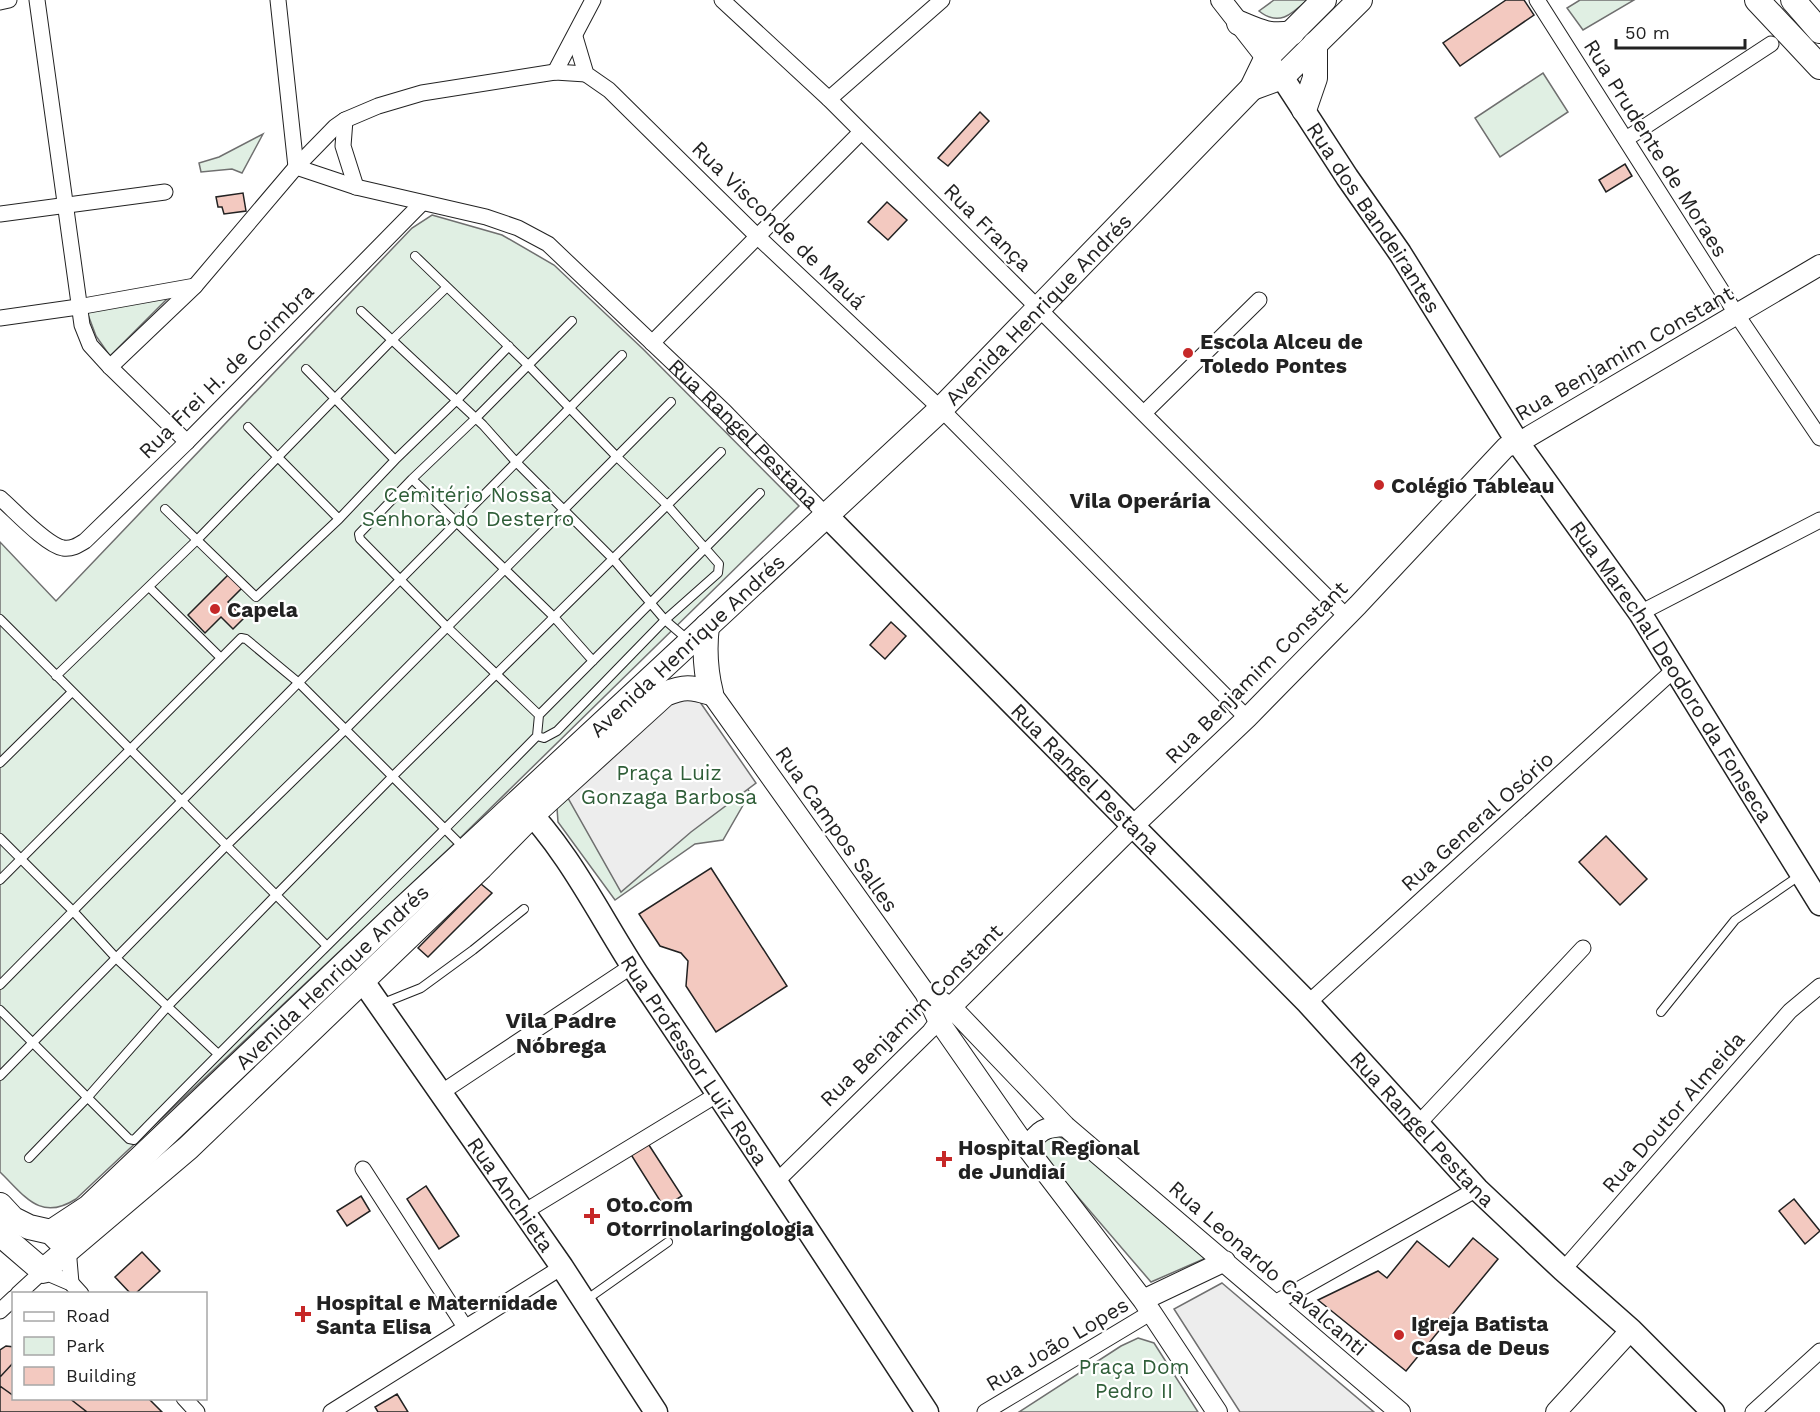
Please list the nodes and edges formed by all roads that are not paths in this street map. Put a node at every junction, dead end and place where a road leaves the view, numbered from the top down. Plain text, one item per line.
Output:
1 (9, 0) edge
2 (37, 0) edge
3 (278, 0) edge
4 (593, 0) edge
5 (942, 0) edge
6 (1221, 0) edge
7 (1324, 0) edge
8 (1360, 0) edge
9 (1538, 0) edge
10 (1757, 0) edge
11 (1793, 0) edge
12 (724, 1) edge
13 (0, 2) edge
14 (1239, 23) junction
15 (1297, 28) junction
16 (1820, 31) edge
17 (575, 37) junction
18 (1317, 42) junction
19 (1771, 44) dead end
20 (1267, 57) junction
21 (1820, 67) edge
22 (555, 72) junction
23 (586, 74) junction
24 (1282, 77) junction
25 (1252, 88) junction
26 (829, 99) junction
27 (1304, 110) junction
28 (345, 120) junction
29 (861, 132) junction
30 (1626, 139) junction
31 (296, 167) junction
32 (356, 187) junction
33 (165, 192) dead end
34 (422, 203) junction
35 (67, 204) junction
36 (0, 214) edge
37 (757, 236) junction
38 (415, 256) dead end
39 (1820, 265) edge
40 (195, 286) junction
41 (447, 287) junction
42 (1259, 300) dead end
43 (1039, 306) junction
44 (78, 307) junction
45 (361, 310) dead end
46 (1737, 315) junction
47 (0, 318) edge
48 (572, 321) dead end
49 (392, 340) junction
50 (652, 343) junction
51 (509, 346) junction
52 (622, 355) dead end
53 (529, 366) junction
54 (110, 367) junction
55 (306, 369) dead end
56 (335, 399) junction
57 (457, 400) junction
58 (671, 402) dead end
59 (571, 408) junction
60 (941, 409) junction
61 (1144, 413) junction
62 (476, 418) junction
63 (248, 427) dead end
64 (1820, 438) edge
65 (187, 441) junction
66 (1518, 443) junction
67 (721, 452) dead end
68 (278, 457) junction
69 (617, 457) junction
70 (395, 460) junction
71 (517, 463) junction
72 (412, 479) junction
73 (760, 493) dead end
74 (0, 498) edge
75 (668, 506) junction
76 (165, 509) dead end
77 (565, 509) junction
78 (826, 515) junction
79 (339, 519) junction
80 (1820, 520) edge
81 (458, 523) junction
82 (197, 540) junction
83 (706, 548) junction
84 (613, 559) junction
85 (506, 569) junction
86 (402, 579) junction
87 (149, 587) junction
88 (650, 603) junction
89 (1640, 613) junction
90 (1346, 616) junction
91 (554, 617) junction
92 (0, 619) edge
93 (665, 620) junction
94 (707, 626) junction
95 (447, 627) junction
96 (690, 642) junction
97 (221, 658) junction
98 (593, 661) junction
99 (1675, 669) junction
100 (496, 674) junction
101 (56, 676) junction
102 (299, 682) junction
103 (72, 692) junction
104 (711, 693) junction
105 (539, 715) junction
106 (1246, 718) junction
107 (346, 729) junction
108 (537, 736) junction
109 (130, 749) junction
110 (0, 763) edge
111 (392, 777) junction
112 (182, 801) junction
113 (526, 808) junction
114 (1133, 826) junction
115 (445, 831) junction
116 (0, 838) edge
117 (457, 841) dead end
118 (227, 845) junction
119 (21, 859) junction
120 (1801, 874) junction
121 (0, 880) edge
122 (276, 895) junction
123 (1820, 904) edge
124 (524, 909) dead end
125 (73, 911) junction
126 (395, 916) junction
127 (327, 946) junction
128 (1583, 948) dead end
129 (117, 959) junction
130 (632, 966) junction
131 (362, 980) junction
132 (0, 985) edge
133 (1820, 987) edge
134 (1308, 1003) junction
135 (380, 1004) junction
136 (168, 1006) junction
137 (0, 1010) edge
138 (1661, 1012) dead end
139 (945, 1014) junction
140 (32, 1044) junction
141 (218, 1054) junction
142 (0, 1076) edge
143 (442, 1092) junction
144 (718, 1094) junction
145 (87, 1098) junction
146 (1419, 1123) junction
147 (1065, 1125) junction
148 (166, 1134) junction
149 (188, 1148) junction
150 (1027, 1148) junction
151 (29, 1158) dead end
152 (363, 1169) dead end
153 (777, 1181) junction
154 (1477, 1189) junction
155 (0, 1205) edge
156 (524, 1212) junction
157 (51, 1232) junction
158 (0, 1234) edge
159 (668, 1242) dead end
160 (68, 1248) junction
161 (1225, 1261) junction
162 (562, 1267) junction
163 (1563, 1270) junction
164 (43, 1271) junction
165 (76, 1288) edge
166 (19, 1292) edge
167 (12, 1300) edge
168 (584, 1301) junction
169 (1273, 1304) junction
170 (1147, 1306) junction
171 (0, 1311) edge
172 (465, 1327) junction
173 (1631, 1330) junction
174 (1820, 1351) edge
175 (186, 1400) edge
176 (197, 1412) edge
177 (331, 1412) edge
178 (656, 1412) edge
179 (927, 1412) edge
180 (986, 1412) edge
181 (1217, 1412) edge
182 (1400, 1412) edge
183 (1556, 1412) edge
184 (1713, 1412) edge
185 (1753, 1412) edge

1 - 13 street
2 - 35 street
3 - 31 street
4 - 17 street
5 - 26 street
6 - 14 street, Rua dos Bandeirantes
7 - 15 main road, Avenida Henrique Andrés
8 - 18 main road
9 - 30 street, Rua Prudente de Moraes
10 - 21 main road
11 - 16 main road
12 - 26 street, Rua França
14 - 15 main road
14 - 20 street, Rua dos Bandeirantes
15 - 20 main road, Avenida Henrique Andrés
17 - 22 street
17 - 23 street
18 - 24 main road
18 - 27 main road
19 - 30 street
20 - 24 street, Rua dos Bandeirantes
20 - 25 main road, Avenida Henrique Andrés
22 - 23 street
22 - 28 street
23 - 37 street, Rua Visconde de Mauá
24 - 25 main road, Avenida Henrique Andrés
24 - 27 main road, Rua dos Bandeirantes
25 - 43 main road, Avenida Henrique Andrés
26 - 29 street, Rua França
27 - 66 main road, Rua dos Bandeirantes
28 - 31 street
28 - 32 street
29 - 37 street
29 - 43 street, Rua França
30 - 46 street, Rua Prudente de Moraes
31 - 32 street, Rua Rangel Pestana
31 - 40 street
32 - 34 street, Rua Rangel Pestana
33 - 35 street
34 - 50 street, Rua Rangel Pestana
34 - 65 street, Rua Frei H. de Coimbra
35 - 36 street
35 - 44 street
37 - 50 street
37 - 60 street, Rua Visconde de Mauá
38 - 41 lane
39 - 46 street, Rua Benjamim Constant
40 - 44 street
40 - 54 street
41 - 49 lane
41 - 51 lane
42 - 61 street
43 - 60 main road, Avenida Henrique Andrés
43 - 61 street, Rua França
44 - 47 street
44 - 54 street
45 - 49 lane
46 - 64 street, Rua Prudente de Moraes
46 - 66 street, Rua Benjamim Constant
48 - 53 lane
49 - 56 lane
49 - 57 lane
50 - 78 street, Rua Rangel Pestana
51 - 53 lane
51 - 57 lane
52 - 59 lane
53 - 59 lane
53 - 62 lane
54 - 65 street
55 - 56 lane
56 - 68 lane
56 - 70 lane
57 - 62 lane
57 - 70 lane
58 - 69 lane
59 - 69 lane
59 - 71 lane
60 - 78 main road, Avenida Henrique Andrés
60 - 106 street, Rua Visconde de Mauá
61 - 90 street, Rua França
62 - 71 lane
62 - 72 lane
63 - 68 lane
65 - 74 street, Rua Frei H. de Coimbra
66 - 89 main road, Rua Marechal Deodoro da Fonseca
66 - 90 street, Rua Benjamim Constant
67 - 75 lane
68 - 79 lane
68 - 82 lane
69 - 75 lane
69 - 77 lane
70 - 79 lane
71 - 77 lane
71 - 81 lane
72 - 81 lane
72 - 86 lane
73 - 83 lane
75 - 83 lane
75 - 84 lane
76 - 82 lane
77 - 84 lane
77 - 85 lane
78 - 94 main road, Avenida Henrique Andrés
78 - 114 main road, Rua Rangel Pestana
79 - 82 lane
80 - 89 street
81 - 85 lane
81 - 86 lane
82 - 87 lane
83 - 88 lane
83 - 93 lane
84 - 88 lane
84 - 91 lane
85 - 91 lane
85 - 95 lane
86 - 95 lane
86 - 102 lane
87 - 97 lane
87 - 101 lane
88 - 93 lane
88 - 98 lane
89 - 99 main road, Rua Marechal Deodoro da Fonseca
90 - 106 street, Rua Benjamim Constant
91 - 98 lane
91 - 100 lane
92 - 101 lane
93 - 96 lane
93 - 108 lane
94 - 96 main road, Avenida Henrique Andrés
94 - 104 main road
95 - 100 lane
95 - 107 lane
96 - 113 main road, Avenida Henrique Andrés
97 - 102 lane
97 - 109 lane
98 - 105 lane
99 - 120 main road, Rua Marechal Deodoro da Fonseca
99 - 134 street, Rua General Osório
100 - 105 lane
100 - 111 lane
101 - 103 lane
102 - 107 lane
102 - 112 lane
103 - 109 lane
103 - 110 lane
104 - 113 main road, Avenida Henrique Andrés
104 - 139 street, Rua Campos Salles
105 - 108 lane
106 - 114 street, Rua Benjamim Constant
107 - 111 lane
107 - 118 lane
108 - 115 lane
109 - 112 lane
109 - 119 lane
111 - 115 lane
111 - 122 lane
112 - 118 lane
112 - 125 lane
113 - 126 main road, Avenida Henrique Andrés
113 - 130 main road, Rua Professor Luiz Rosa
113 - 131 main road, Avenida Henrique Andrés
114 - 134 main road, Rua Rangel Pestana
114 - 139 street, Rua Benjamim Constant
115 - 117 lane
115 - 127 lane
116 - 119 lane
118 - 122 lane
118 - 129 lane
119 - 121 lane
119 - 125 lane
120 - 123 main road, Rua Marechal Deodoro da Fonseca
120 - 138 lane
122 - 127 lane
122 - 136 lane
124 - 135 lane
125 - 129 lane
125 - 132 lane
126 - 131 main road
126 - 148 main road, Avenida Henrique Andrés
127 - 141 lane
128 - 146 street
129 - 136 lane
129 - 140 lane
130 - 143 street
130 - 144 main road, Rua Professor Luiz Rosa
131 - 135 main road, Rua Anchieta
131 - 149 main road, Avenida Henrique Andrés
133 - 163 street, Rua Doutor Almeida
134 - 146 main road, Rua Rangel Pestana
135 - 143 main road, Rua Anchieta
136 - 141 lane
136 - 145 lane
137 - 140 lane
139 - 147 street, Rua Leonardo Cavalcanti
139 - 150 street, Rua Campos Salles
139 - 153 street, Rua Benjamim Constant
140 - 142 lane
140 - 145 lane
141 - 145 lane
143 - 156 main road, Rua Anchieta
144 - 153 main road, Rua Professor Luiz Rosa
144 - 156 street
145 - 151 lane
146 - 154 main road, Rua Rangel Pestana
147 - 150 street
147 - 161 street, Rua Leonardo Cavalcanti
148 - 149 main road
148 - 157 main road, Avenida Henrique Andrés
149 - 160 main road, Avenida Henrique Andrés
150 - 170 street, Rua Campos Salles
152 - 172 street
153 - 179 main road, Rua Professor Luiz Rosa
154 - 163 main road, Rua Rangel Pestana
154 - 169 street
155 - 157 main road
156 - 162 main road, Rua Anchieta
157 - 160 main road
158 - 164 main road
159 - 168 lane
160 - 164 main road, Avenida Henrique Andrés
160 - 165 street
161 - 169 street, Rua Leonardo Cavalcanti
161 - 170 street
162 - 168 main road, Rua Anchieta
162 - 172 street
163 - 173 main road, Rua Rangel Pestana
164 - 165 street
164 - 166 street, Avenida Henrique Andrés
167 - 171 street
168 - 178 main road, Rua Anchieta
169 - 182 street, Rua Leonardo Cavalcanti
170 - 180 street, Rua João Lopes
170 - 181 street, Rua Campos Salles
172 - 177 street
173 - 183 street
173 - 184 main road, Rua Rangel Pestana
174 - 185 street
175 - 176 street

